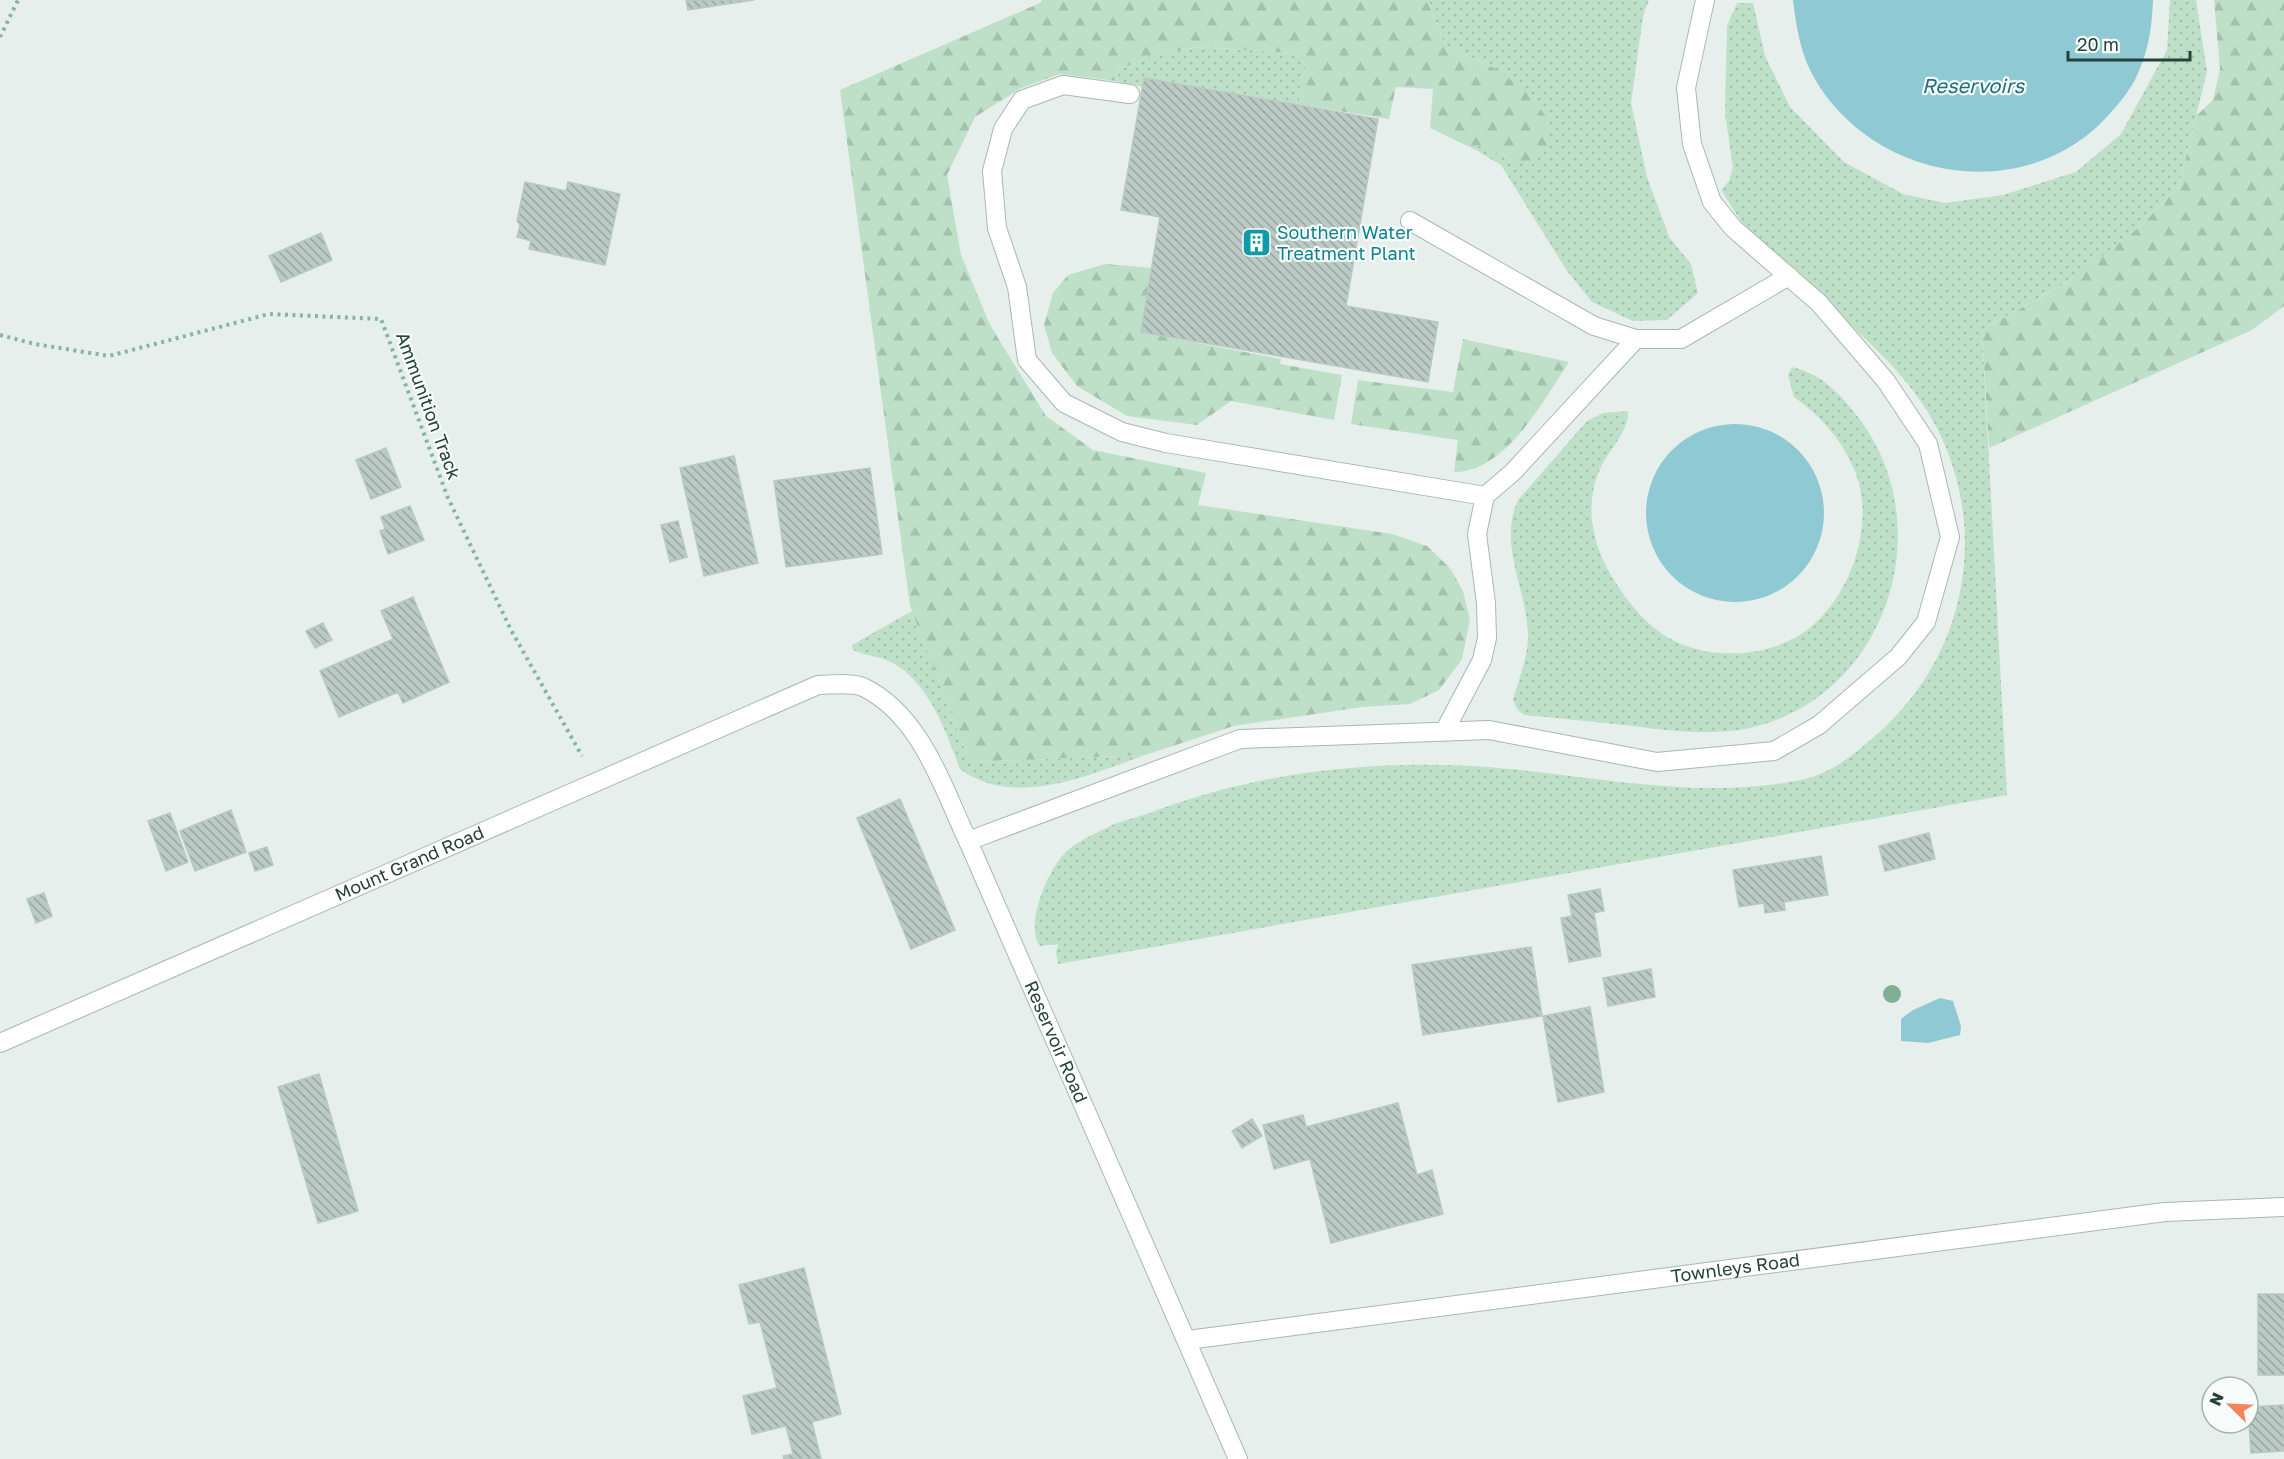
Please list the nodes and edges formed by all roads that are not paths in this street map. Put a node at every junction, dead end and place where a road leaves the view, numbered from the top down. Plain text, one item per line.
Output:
1 (1705, 0) edge
2 (1130, 94) dead end
3 (1410, 221) dead end
4 (1789, 276) junction
5 (1636, 339) junction
6 (1485, 496) junction
7 (818, 685) joint
8 (1444, 732) junction
9 (968, 841) junction
10 (0, 1043) edge
11 (2284, 1207) edge
12 (1188, 1340) junction
13 (1238, 1459) edge

1 - 4 street
2 - 6 street
3 - 5 street
4 - 5 street
4 - 8 street
5 - 6 street
6 - 8 street
7 - 9 street, Reservoir Road
7 - 10 street, Mount Grand Road
8 - 9 street
9 - 12 street, Reservoir Road
11 - 12 street, Townleys Road
12 - 13 street, Reservoir Road

